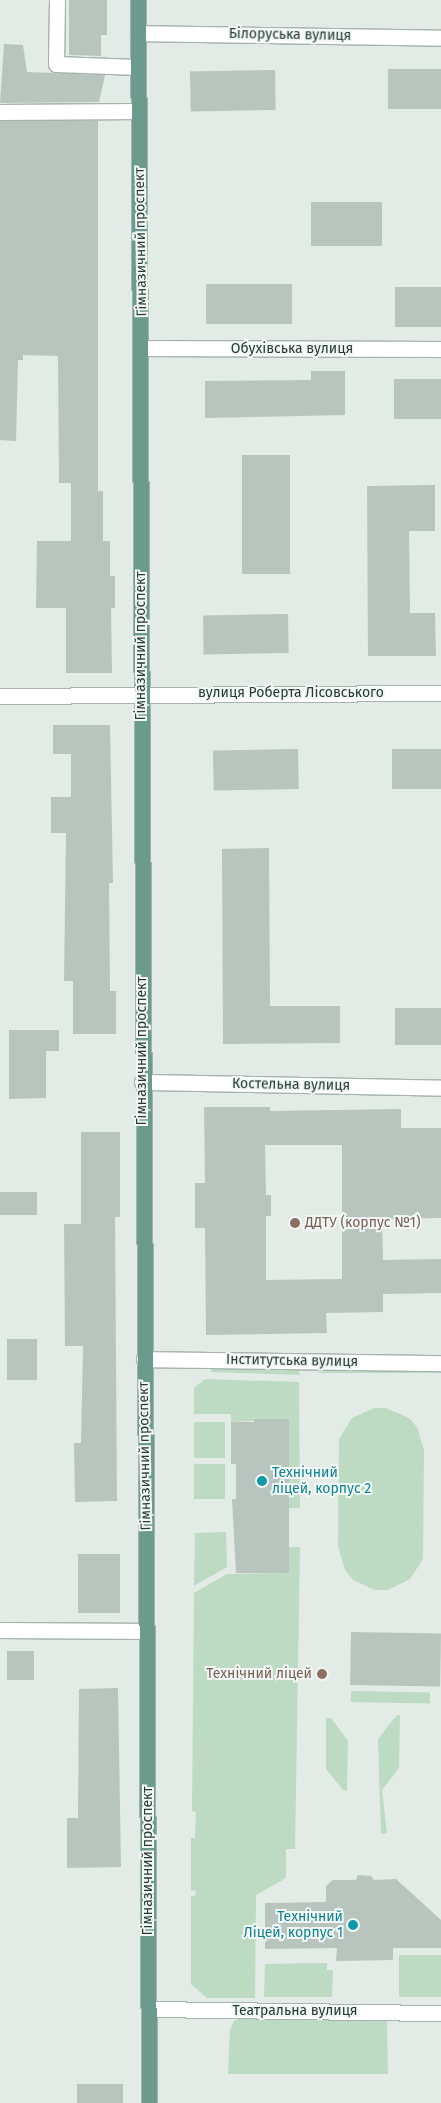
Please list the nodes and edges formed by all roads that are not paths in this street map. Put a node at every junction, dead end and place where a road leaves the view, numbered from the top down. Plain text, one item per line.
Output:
1 (57, 0) edge
2 (138, 0) edge
3 (138, 33) junction
4 (441, 38) edge
5 (138, 67) junction
6 (139, 111) junction
7 (0, 112) edge
8 (142, 348) junction
9 (441, 349) edge
10 (441, 693) edge
11 (141, 694) junction
12 (0, 696) edge
13 (142, 1082) junction
14 (441, 1088) edge
15 (144, 1359) junction
16 (441, 1363) edge
17 (0, 1630) edge
18 (146, 1631) junction
19 (149, 2009) junction
20 (441, 2013) edge
21 (149, 2103) edge

1 - 5 street
2 - 3 main road, Гімназичний проспект
3 - 4 street, Білоруська вулиця
3 - 5 main road, Гімназичний проспект
5 - 6 main road, Гімназичний проспект
6 - 7 street
6 - 8 main road, Гімназичний проспект
8 - 9 street, Обухівська вулиця
8 - 11 main road, Гімназичний проспект
10 - 11 street, вулиця Роберта Лісовського
11 - 12 street, вулиця Роберта Лісовського
11 - 13 main road, Гімназичний проспект
13 - 14 street, Костельна вулиця
13 - 15 main road, Гімназичний проспект
15 - 16 street, Інститутська вулиця
15 - 18 main road, Гімназичний проспект
17 - 18 street
18 - 19 main road, Гімназичний проспект
19 - 20 street, Театральна вулиця
19 - 21 main road, Гімназичний проспект

